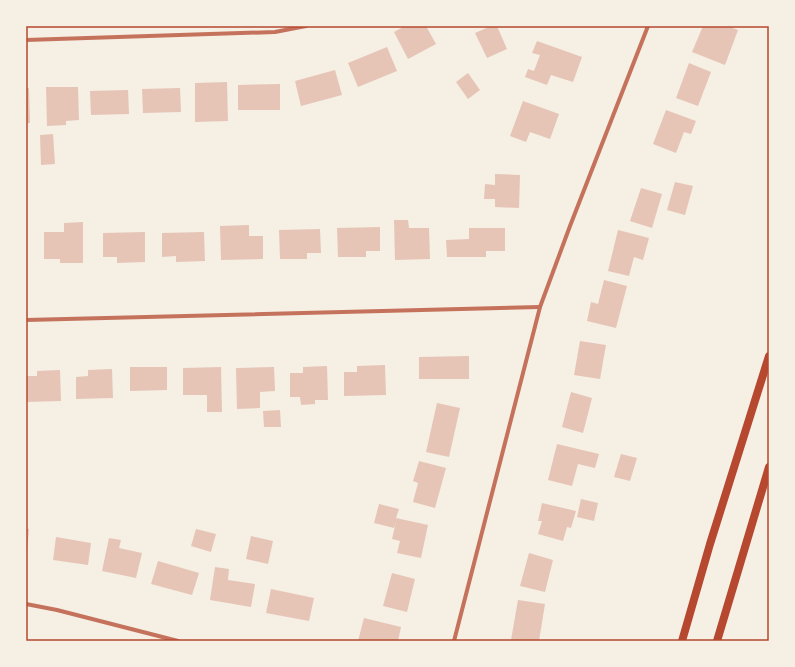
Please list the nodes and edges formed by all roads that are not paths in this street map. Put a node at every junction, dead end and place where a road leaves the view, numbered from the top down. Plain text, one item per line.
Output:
1 (306, 26) edge
2 (648, 26) edge
3 (26, 40) edge
4 (540, 307) junction
5 (26, 320) edge
6 (769, 356) edge
7 (769, 467) edge
8 (26, 604) edge
9 (178, 641) edge
10 (454, 641) edge
11 (682, 641) edge
12 (718, 641) edge

1 - 3 street
2 - 4 street
4 - 5 street
4 - 10 street
6 - 11 main road
7 - 12 main road
8 - 9 street

